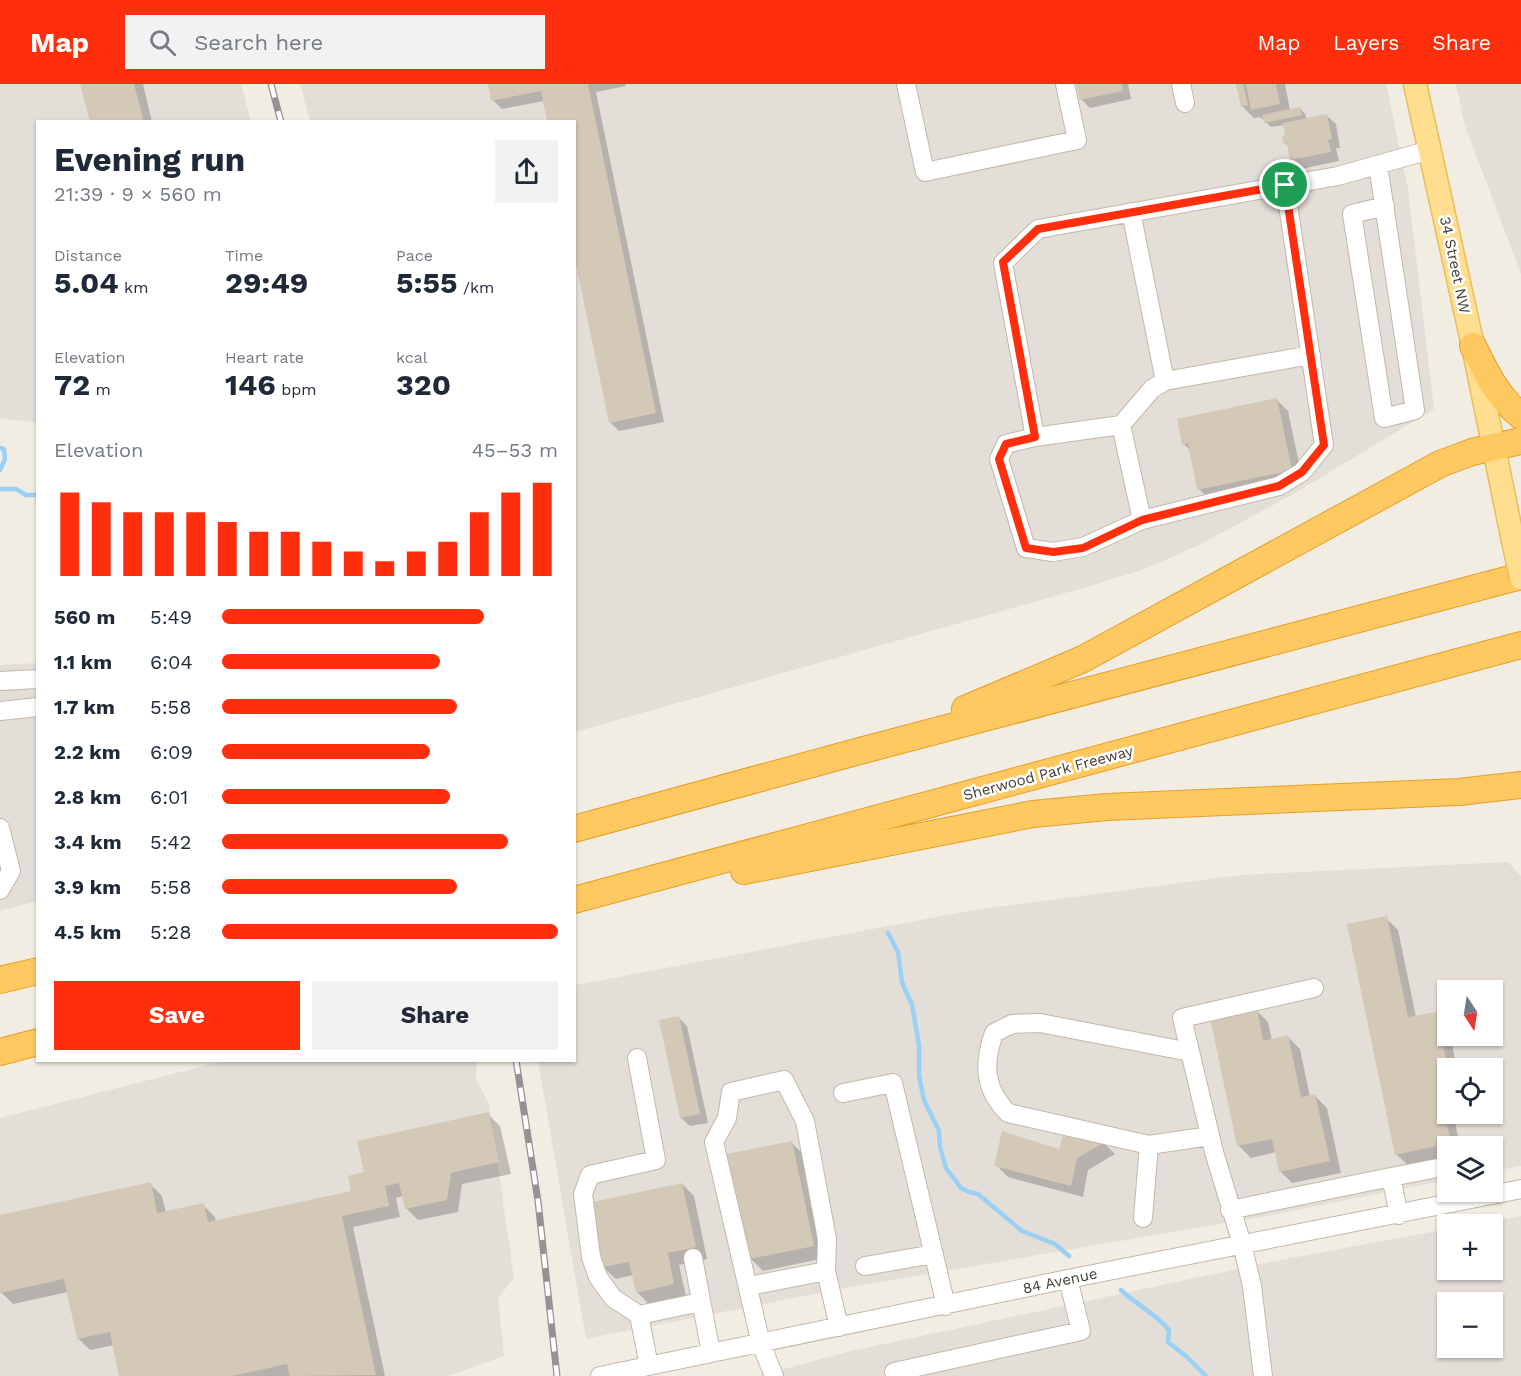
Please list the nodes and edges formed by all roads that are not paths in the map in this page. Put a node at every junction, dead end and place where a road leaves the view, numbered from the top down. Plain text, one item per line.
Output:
1 (906, 84) edge
2 (1065, 84) edge
3 (1181, 84) edge
4 (1415, 84) edge
5 (1185, 103) dead end
6 (1430, 150) junction
7 (1378, 165) junction
8 (1285, 185) junction
9 (1385, 206) junction
10 (1131, 212) junction
11 (1473, 346) junction
12 (1311, 355) junction
13 (1165, 381) junction
14 (1521, 416) edge
15 (1121, 425) junction
16 (1035, 437) junction
17 (1521, 441) edge
18 (1493, 447) junction
19 (1142, 520) junction
20 (1521, 577) edge
21 (1521, 645) edge
22 (36, 679) edge
23 (0, 681) edge
24 (36, 707) edge
25 (0, 711) edge
26 (856, 752) junction
27 (1521, 784) edge
28 (1459, 792) junction
29 (1521, 801) edge
30 (0, 828) edge
31 (576, 829) edge
32 (0, 890) edge
33 (585, 897) edge
34 (36, 971) edge
35 (0, 980) edge
36 (1314, 988) dead end
37 (36, 1043) edge
38 (0, 1052) edge
39 (1190, 1052) junction
40 (637, 1058) dead end
41 (843, 1093) dead end
42 (1210, 1136) junction
43 (1149, 1145) junction
44 (1437, 1168) edge
45 (1391, 1177) junction
46 (1521, 1189) edge
47 (1503, 1191) edge
48 (1438, 1202) edge
49 (1230, 1210) junction
50 (1400, 1215) junction
51 (1143, 1218) dead end
52 (1242, 1244) junction
53 (934, 1254) junction
54 (693, 1258) dead end
55 (865, 1266) dead end
56 (826, 1271) junction
57 (1068, 1279) junction
58 (748, 1286) junction
59 (701, 1302) junction
60 (946, 1306) junction
61 (639, 1314) junction
62 (839, 1328) junction
63 (761, 1344) junction
64 (711, 1353) junction
65 (650, 1366) junction
66 (894, 1372) dead end
67 (600, 1376) edge
68 (774, 1376) edge
69 (1263, 1376) edge

1 - 2 street
3 - 5 street
4 - 6 main road, 34 Street NW
6 - 7 street
6 - 11 main road, 34 Street NW
7 - 8 street
7 - 9 street
8 - 10 street
8 - 12 street
9 - 9 street
10 - 13 street
10 - 16 street
11 - 14 highway
11 - 18 main road, 34 Street NW
12 - 13 street
12 - 19 street
13 - 15 street
15 - 16 street
15 - 19 street
16 - 19 street
17 - 18 highway
18 - 20 main road, 34 Street NW, bridge
18 - 26 highway
20 - 26 highway
21 - 33 highway, Sherwood Park Freeway
22 - 23 street
24 - 25 street
26 - 31 highway
27 - 28 highway
28 - 29 highway
28 - 33 highway
30 - 32 street
34 - 35 highway
36 - 39 street
37 - 38 highway
39 - 42 street
39 - 43 street
40 - 61 street
41 - 53 street
42 - 43 street
42 - 49 street
43 - 51 street
44 - 45 street
45 - 49 street
45 - 50 street
46 - 47 street, 84 Avenue
48 - 50 street, 84 Avenue
49 - 52 street
50 - 52 street, 84 Avenue
52 - 57 street, 84 Avenue
52 - 69 street
53 - 55 street
53 - 60 street
54 - 59 street
56 - 58 street
56 - 58 street
56 - 62 street
57 - 60 street, 84 Avenue
57 - 66 street
58 - 63 street
59 - 61 street
59 - 64 street
60 - 62 street, 84 Avenue
61 - 65 street
62 - 63 street, 84 Avenue
63 - 64 street, 84 Avenue
63 - 68 street
64 - 65 street, 84 Avenue
65 - 67 street, 84 Avenue

